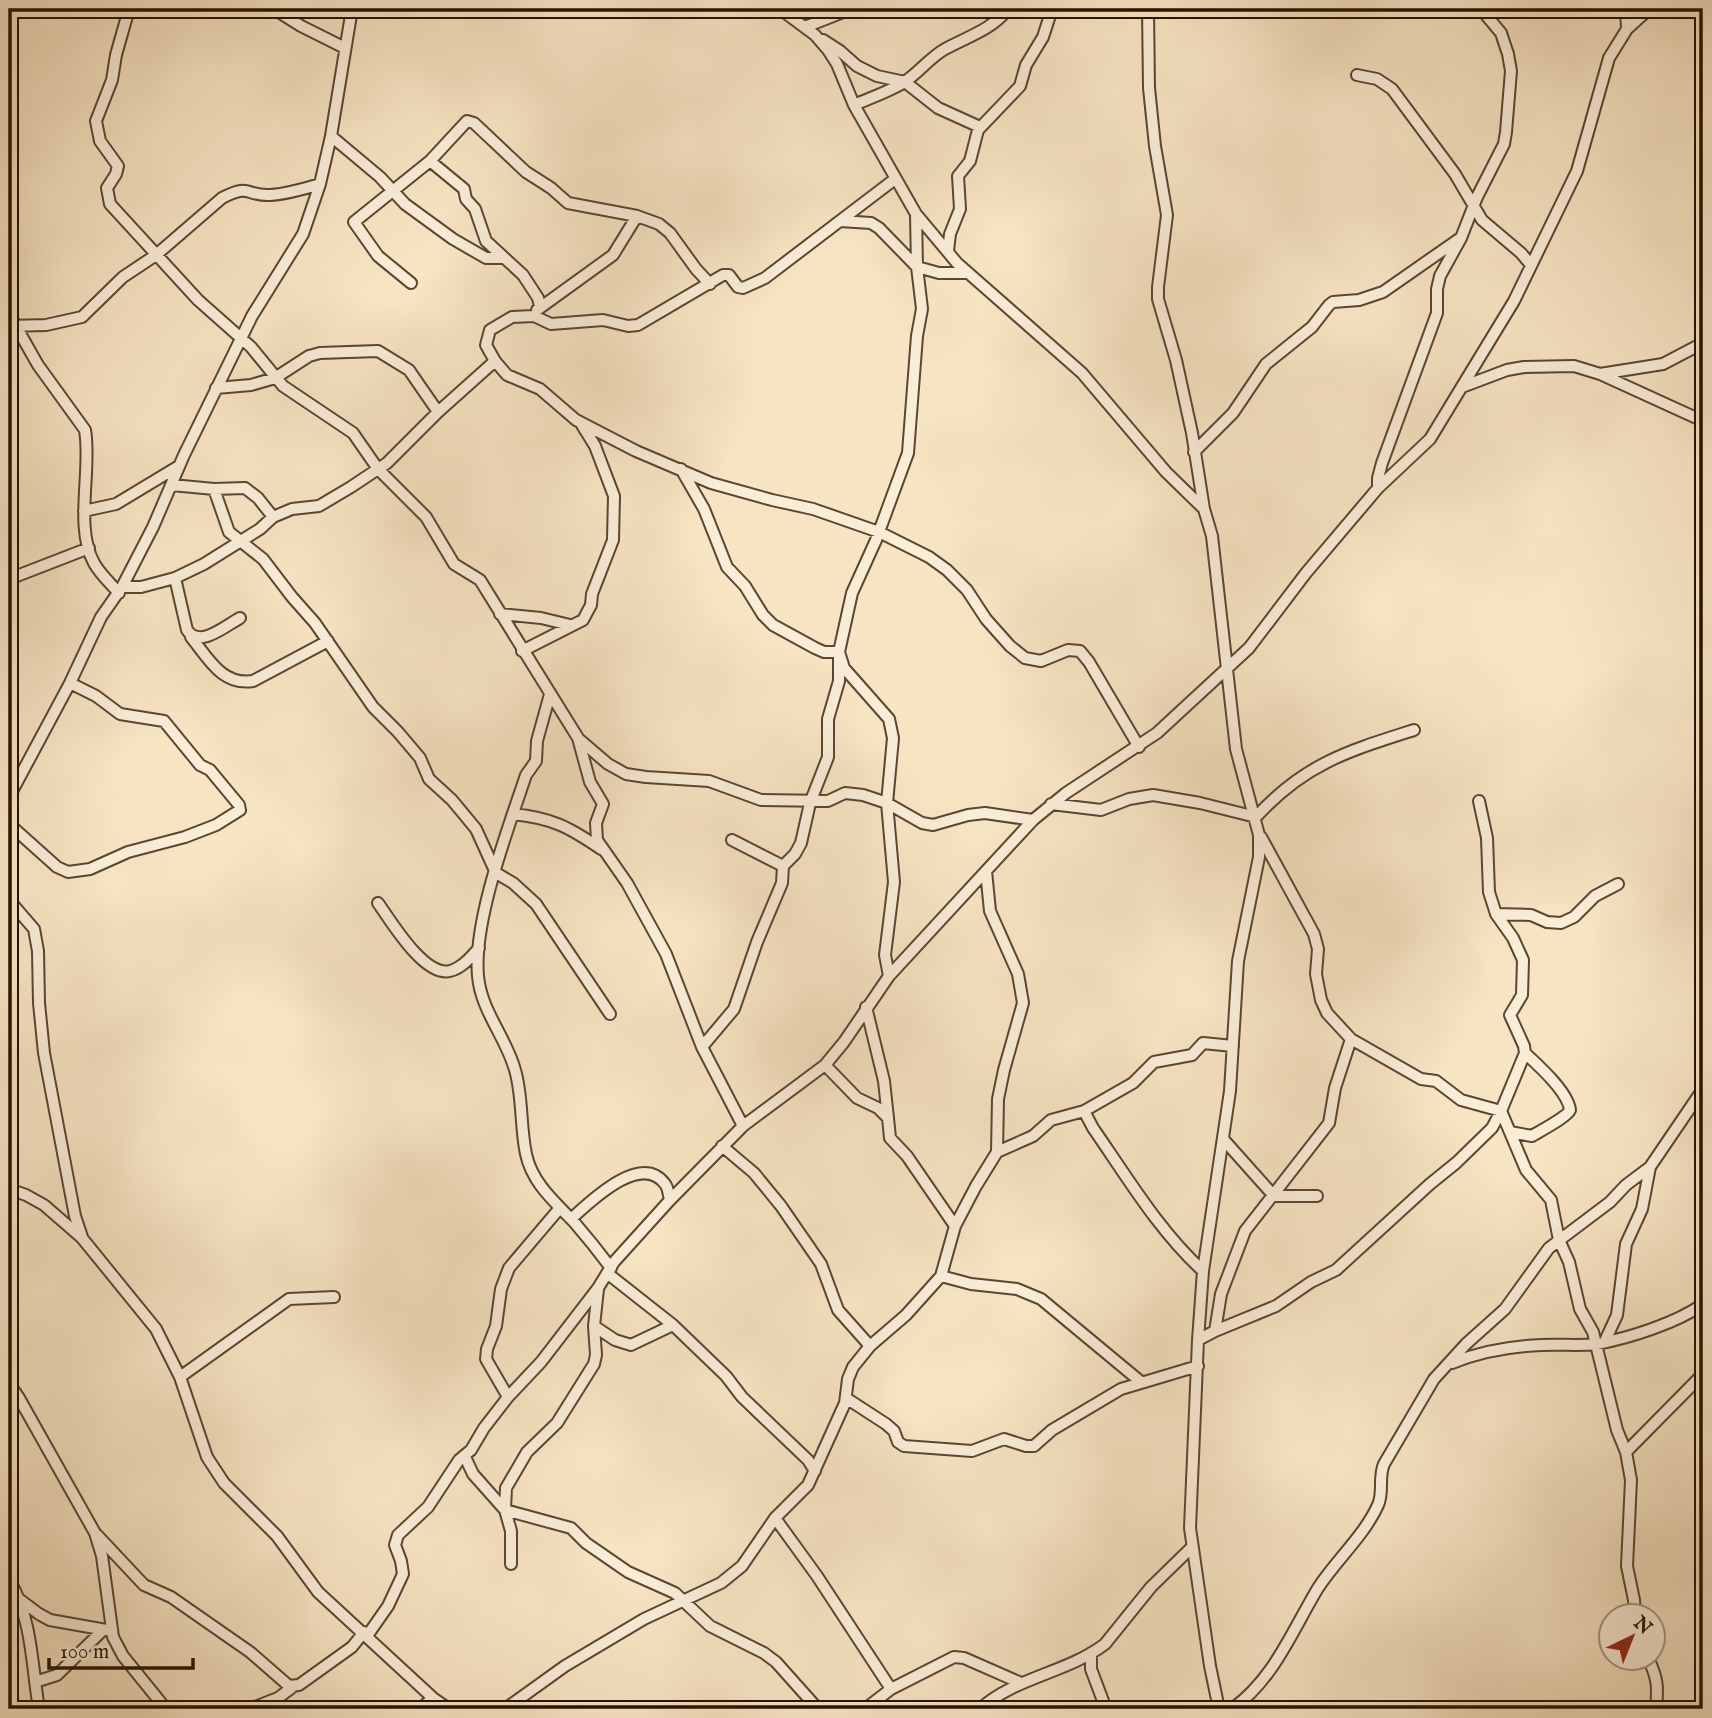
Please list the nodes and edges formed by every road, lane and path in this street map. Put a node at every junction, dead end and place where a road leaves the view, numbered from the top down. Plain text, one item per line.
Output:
1 (129, 9) edge
2 (274, 9) edge
3 (352, 9) edge
4 (780, 9) edge
5 (851, 9) edge
6 (1008, 9) edge
7 (1052, 9) edge
8 (1148, 9) edge
9 (1481, 9) edge
10 (1626, 9) edge
11 (1649, 9) edge
12 (805, 27) junction
13 (1627, 29) junction
14 (815, 34) junction
15 (345, 48) junction
16 (1357, 75) dead end
17 (905, 82) junction
18 (854, 105) junction
19 (980, 127) junction
20 (331, 136) junction
21 (430, 161) junction
22 (895, 179) junction
23 (320, 184) junction
24 (392, 190) junction
25 (1473, 207) junction
26 (916, 214) junction
27 (637, 216) junction
28 (840, 220) junction
29 (1461, 238) junction
30 (948, 251) junction
31 (156, 255) junction
32 (502, 258) junction
33 (1531, 265) junction
34 (917, 267) junction
35 (966, 273) junction
36 (411, 284) dead end
37 (710, 284) junction
38 (537, 311) junction
39 (9, 314) edge
40 (12, 326) edge
41 (242, 338) junction
42 (1703, 343) edge
43 (495, 362) junction
44 (1600, 374) junction
45 (275, 378) junction
46 (1462, 387) junction
47 (216, 388) junction
48 (438, 412) junction
49 (1703, 421) edge
50 (580, 422) junction
51 (1194, 452) junction
52 (179, 466) junction
53 (378, 469) junction
54 (681, 469) junction
55 (172, 485) junction
56 (1378, 488) junction
57 (214, 489) junction
58 (1204, 509) junction
59 (85, 512) junction
60 (273, 517) junction
61 (879, 532) junction
62 (239, 541) junction
63 (89, 548) junction
64 (9, 578) edge
65 (175, 578) junction
66 (120, 590) junction
67 (500, 614) junction
68 (240, 618) dead end
69 (570, 625) junction
70 (191, 636) junction
71 (328, 641) junction
72 (522, 651) junction
73 (839, 652) junction
74 (1226, 670) junction
75 (69, 683) junction
76 (550, 694) junction
77 (1414, 730) dead end
78 (578, 738) junction
79 (1139, 747) junction
80 (9, 797) edge
81 (1479, 802) dead end
82 (810, 803) junction
83 (887, 803) junction
84 (1051, 804) junction
85 (513, 814) junction
86 (1256, 817) junction
87 (1033, 820) junction
88 (9, 824) edge
89 (1259, 835) junction
90 (732, 841) dead end
91 (603, 851) junction
92 (783, 866) junction
93 (986, 871) junction
94 (496, 873) junction
95 (1618, 884) dead end
96 (9, 900) edge
97 (378, 903) dead end
98 (1496, 914) junction
99 (479, 948) junction
100 (889, 976) junction
101 (866, 1007) junction
102 (610, 1014) dead end
103 (1351, 1039) junction
104 (1233, 1046) junction
105 (702, 1047) junction
106 (1525, 1053) junction
107 (825, 1065) junction
108 (1703, 1089) edge
109 (1084, 1111) junction
110 (1501, 1111) junction
111 (887, 1118) junction
112 (743, 1126) junction
113 (1510, 1132) junction
114 (1224, 1140) junction
115 (722, 1146) junction
116 (998, 1152) junction
117 (1650, 1167) junction
118 (9, 1189) edge
119 (1274, 1196) junction
120 (1317, 1196) dead end
121 (670, 1200) junction
122 (559, 1209) junction
123 (571, 1219) junction
124 (955, 1226) junction
125 (82, 1238) junction
126 (1559, 1240) junction
127 (609, 1270) junction
128 (1203, 1271) junction
129 (941, 1276) junction
130 (598, 1289) junction
131 (334, 1297) dead end
132 (1703, 1304) edge
133 (673, 1325) junction
134 (594, 1326) junction
135 (1215, 1331) junction
136 (1198, 1340) junction
137 (1600, 1343) junction
138 (870, 1346) junction
139 (1446, 1365) junction
140 (1198, 1366) junction
141 (1703, 1374) edge
142 (180, 1377) junction
143 (1141, 1382) junction
144 (9, 1383) edge
145 (508, 1398) junction
146 (846, 1398) junction
147 (1626, 1452) junction
148 (465, 1457) junction
149 (815, 1471) junction
150 (505, 1510) junction
151 (775, 1518) junction
152 (95, 1533) junction
153 (1191, 1548) junction
154 (511, 1564) dead end
155 (9, 1580) edge
156 (19, 1599) junction
157 (682, 1601) junction
158 (1633, 1602) edge
159 (108, 1631) junction
160 (366, 1634) junction
161 (1091, 1653) junction
162 (1655, 1672) edge
163 (34, 1682) junction
164 (1021, 1683) junction
165 (294, 1686) junction
166 (891, 1689) junction
167 (433, 1698) junction
168 (38, 1709) edge
169 (166, 1709) edge
170 (250, 1709) edge
171 (420, 1709) edge
172 (449, 1709) edge
173 (505, 1709) edge
174 (818, 1709) edge
175 (865, 1709) edge
176 (980, 1709) edge
177 (1106, 1709) edge
178 (1219, 1709) edge
179 (1232, 1709) edge
180 (1656, 1709) edge

1 - 31 street
2 - 15 street
3 - 15 street
4 - 12 street
5 - 12 street
6 - 17 street
7 - 19 street
8 - 51 street
9 - 25 street
10 - 13 street
11 - 13 street
12 - 14 street
13 - 33 street
14 - 17 street
14 - 18 street
15 - 20 street
16 - 25 street
17 - 18 street
17 - 19 street
18 - 22 street
19 - 30 street
20 - 23 street
20 - 24 street
21 - 24 street
21 - 27 street
21 - 32 street
22 - 26 street
22 - 28 street
23 - 31 street
23 - 41 street
24 - 32 street
24 - 36 street
25 - 29 street
25 - 33 street
26 - 30 street
26 - 34 street
27 - 37 street
27 - 38 street
28 - 34 street
28 - 37 street
29 - 51 street
29 - 56 street
30 - 35 street
31 - 40 street
31 - 41 street
32 - 38 street
33 - 46 street
34 - 35 street
34 - 61 street
35 - 58 street
37 - 38 street
38 - 43 street
39 - 40 street
40 - 59 street
41 - 45 street
41 - 47 street
42 - 44 street
43 - 48 street
43 - 50 street
44 - 46 street
44 - 49 street
45 - 47 street
45 - 48 street
45 - 53 street
46 - 56 street
47 - 52 street
48 - 53 street
50 - 54 street
50 - 69 street
51 - 58 street
52 - 55 street
52 - 59 street
53 - 60 street
53 - 67 street
54 - 61 street
54 - 73 street
55 - 57 street
55 - 66 street
56 - 74 street
57 - 60 street
57 - 62 street
58 - 74 street
59 - 63 street
60 - 62 street
61 - 73 street
61 - 79 street
62 - 65 street
62 - 71 street
63 - 64 street
63 - 66 street
65 - 66 street
65 - 70 street
66 - 75 street
67 - 69 street
67 - 72 street
68 - 70 street
69 - 72 street
70 - 71 street
71 - 94 street
72 - 76 street
73 - 82 street
73 - 83 street
74 - 79 street
74 - 86 street
75 - 80 street
75 - 88 street
76 - 78 street
76 - 85 street
77 - 86 street
78 - 82 street
78 - 91 street
79 - 84 street
81 - 98 street
82 - 83 street
82 - 92 street
83 - 87 street
83 - 100 street
84 - 86 street
84 - 87 street
85 - 91 street
85 - 94 street
86 - 89 street
87 - 93 street
89 - 103 street
89 - 104 street
90 - 92 street
91 - 105 street
92 - 105 street
93 - 100 street
93 - 116 street
94 - 99 street
94 - 102 street
95 - 98 street
96 - 125 street
97 - 99 street
98 - 106 street
99 - 122 street
100 - 101 street
101 - 107 street
101 - 111 street
103 - 110 street
103 - 119 street
104 - 109 street
104 - 114 street
105 - 112 street
106 - 110 street
106 - 113 street
107 - 111 street
107 - 112 street
108 - 117 street
109 - 116 street
109 - 128 street
110 - 113 street
110 - 135 street
111 - 124 street
112 - 115 street
113 - 126 street
114 - 119 street
114 - 128 street
115 - 121 street
115 - 138 street
116 - 124 street
117 - 126 street
117 - 137 street
118 - 125 street
119 - 120 street
119 - 135 street
121 - 123 street
121 - 127 street
122 - 123 street
122 - 145 street
123 - 127 street
124 - 129 street
125 - 142 street
126 - 137 street
126 - 139 street
127 - 130 street
127 - 133 street
128 - 136 street
129 - 138 street
129 - 143 street
130 - 134 street
130 - 145 street
131 - 142 street
132 - 137 street
133 - 134 street
133 - 149 street
134 - 150 street
135 - 136 street
136 - 140 street
137 - 139 street
137 - 147 street
138 - 146 street
139 - 179 street
140 - 143 street
140 - 153 street
141 - 147 street
142 - 160 street
143 - 146 street
144 - 152 street
145 - 148 street
146 - 149 street
147 - 158 street
148 - 150 street
148 - 160 street
149 - 151 street
150 - 154 street
150 - 157 street
151 - 157 street
151 - 166 street
152 - 159 street
152 - 165 street
153 - 161 street
153 - 178 street
155 - 156 street
156 - 159 street
156 - 163 street
157 - 173 street
157 - 174 street
159 - 163 street
159 - 169 street
160 - 165 street
160 - 167 street
161 - 164 street
161 - 177 street
162 - 180 street
163 - 168 street
164 - 166 street
164 - 176 street
165 - 170 street
166 - 175 street
167 - 171 street
167 - 172 street

